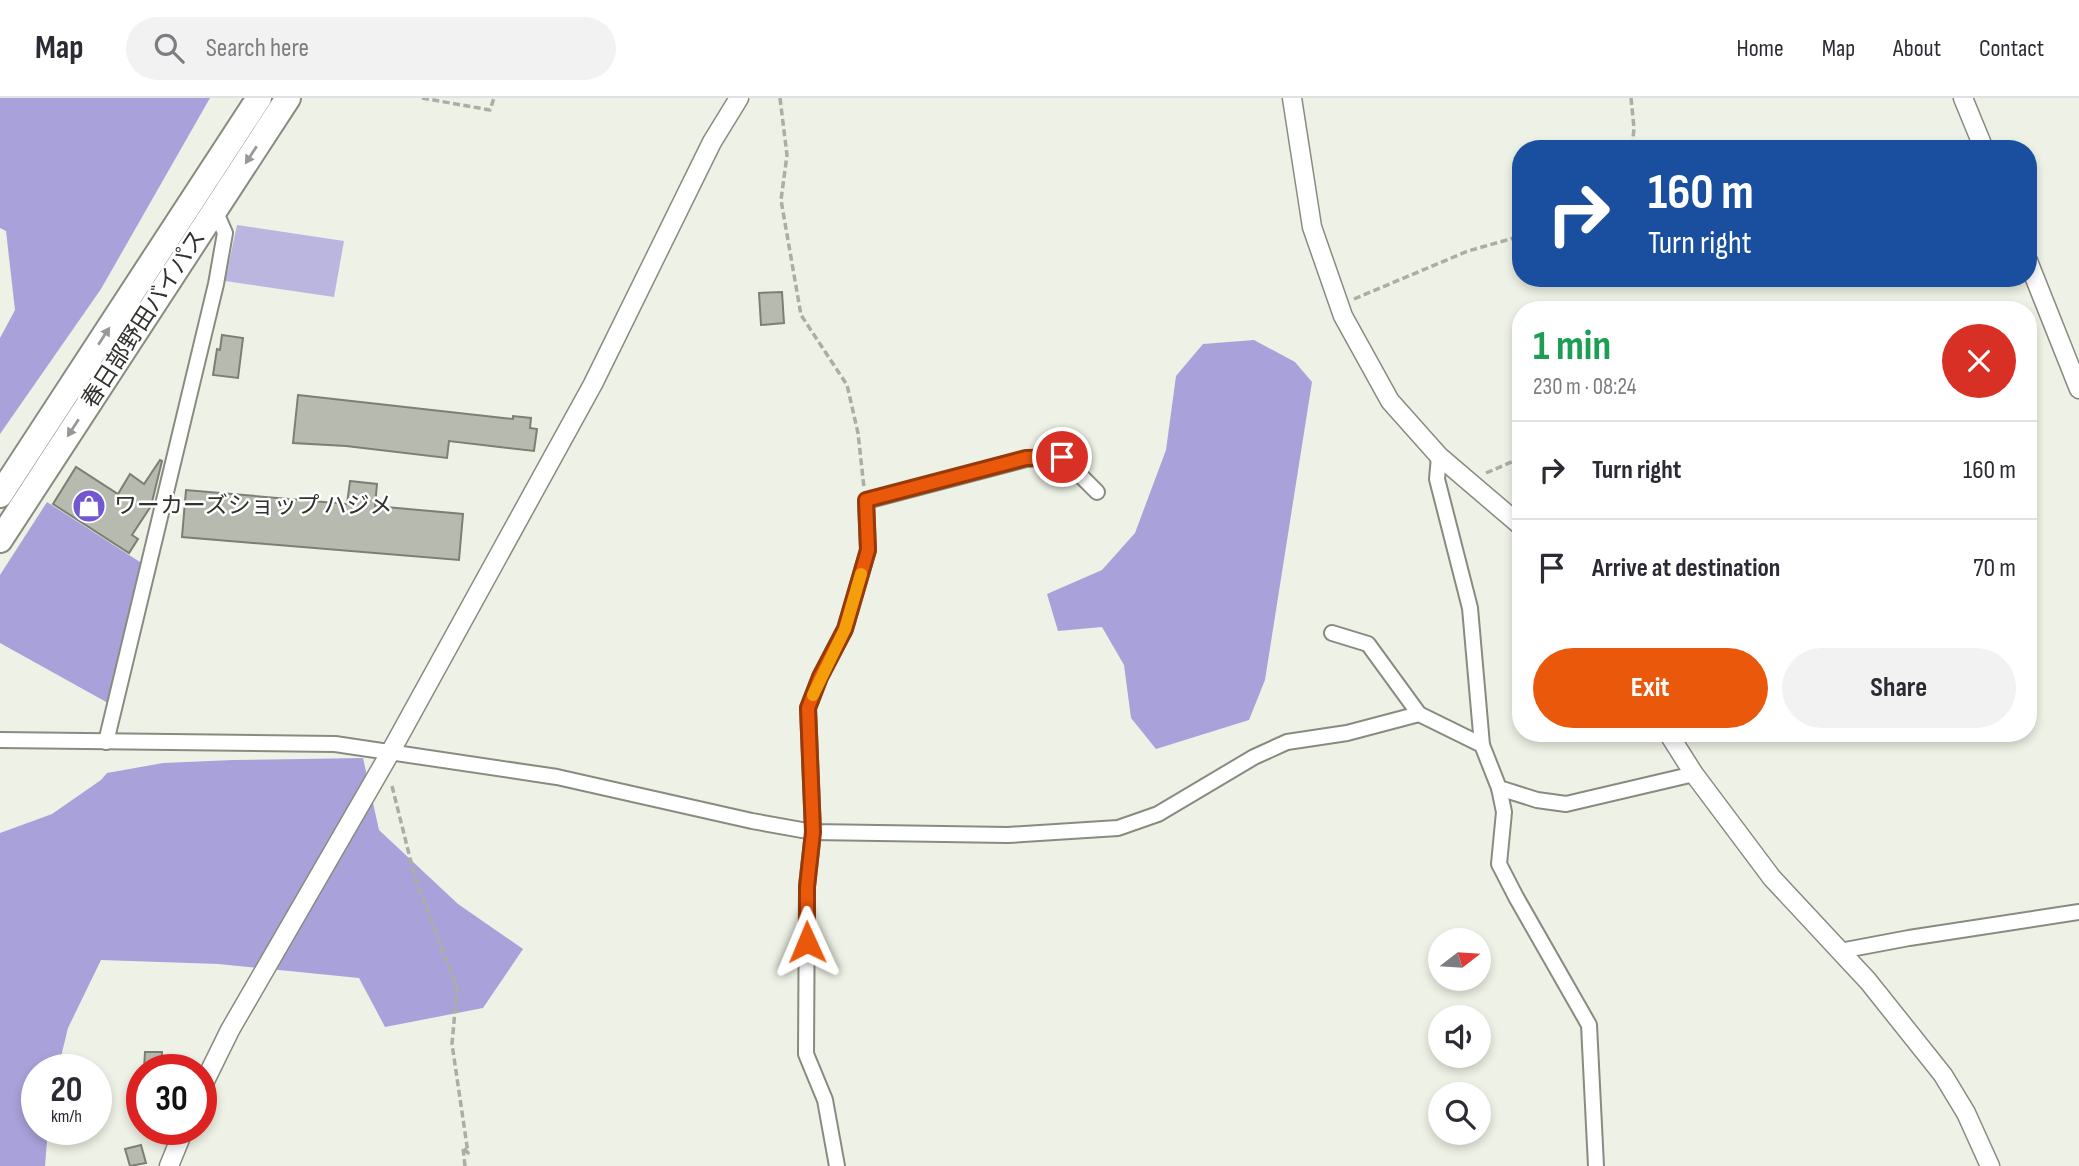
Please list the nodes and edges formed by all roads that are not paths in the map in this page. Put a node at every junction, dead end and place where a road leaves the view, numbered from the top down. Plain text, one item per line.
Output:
1 (259, 98) edge
2 (288, 98) edge
3 (739, 98) edge
4 (1292, 98) edge
5 (1964, 98) edge
6 (1980, 140) edge
7 (215, 211) junction
8 (2037, 284) edge
9 (2079, 389) edge
10 (1439, 456) junction
11 (1097, 492) dead end
12 (0, 495) edge
13 (1512, 518) edge
14 (0, 540) edge
15 (1332, 633) dead end
16 (1419, 714) junction
17 (0, 740) edge
18 (106, 742) junction
19 (1674, 742) edge
20 (1482, 746) junction
21 (388, 755) junction
22 (1694, 774) junction
23 (1499, 788) junction
24 (813, 832) junction
25 (2079, 912) edge
26 (1840, 951) junction
27 (217, 1057) edge
28 (178, 1145) edge
29 (169, 1166) edge
30 (837, 1166) edge
31 (1596, 1166) edge
32 (1990, 1166) edge

12 -> 1 highway, 春日部野田バイパス
2 -> 7 highway, 春日部野田バイパス
3 - 21 street
4 - 10 street
5 - 6 street
7 -> 14 highway, 春日部野田バイパス
7 - 18 street
8 - 9 street
10 - 13 street
10 - 20 street
11 - 24 street
15 - 16 street
16 - 20 street
16 - 24 street
17 - 18 street
18 - 21 street
19 - 22 street
20 - 23 street
21 - 24 street
21 - 27 street
22 - 23 street
22 - 26 street
23 - 31 street
24 - 30 street
25 - 26 street
26 - 32 street
28 - 29 street

